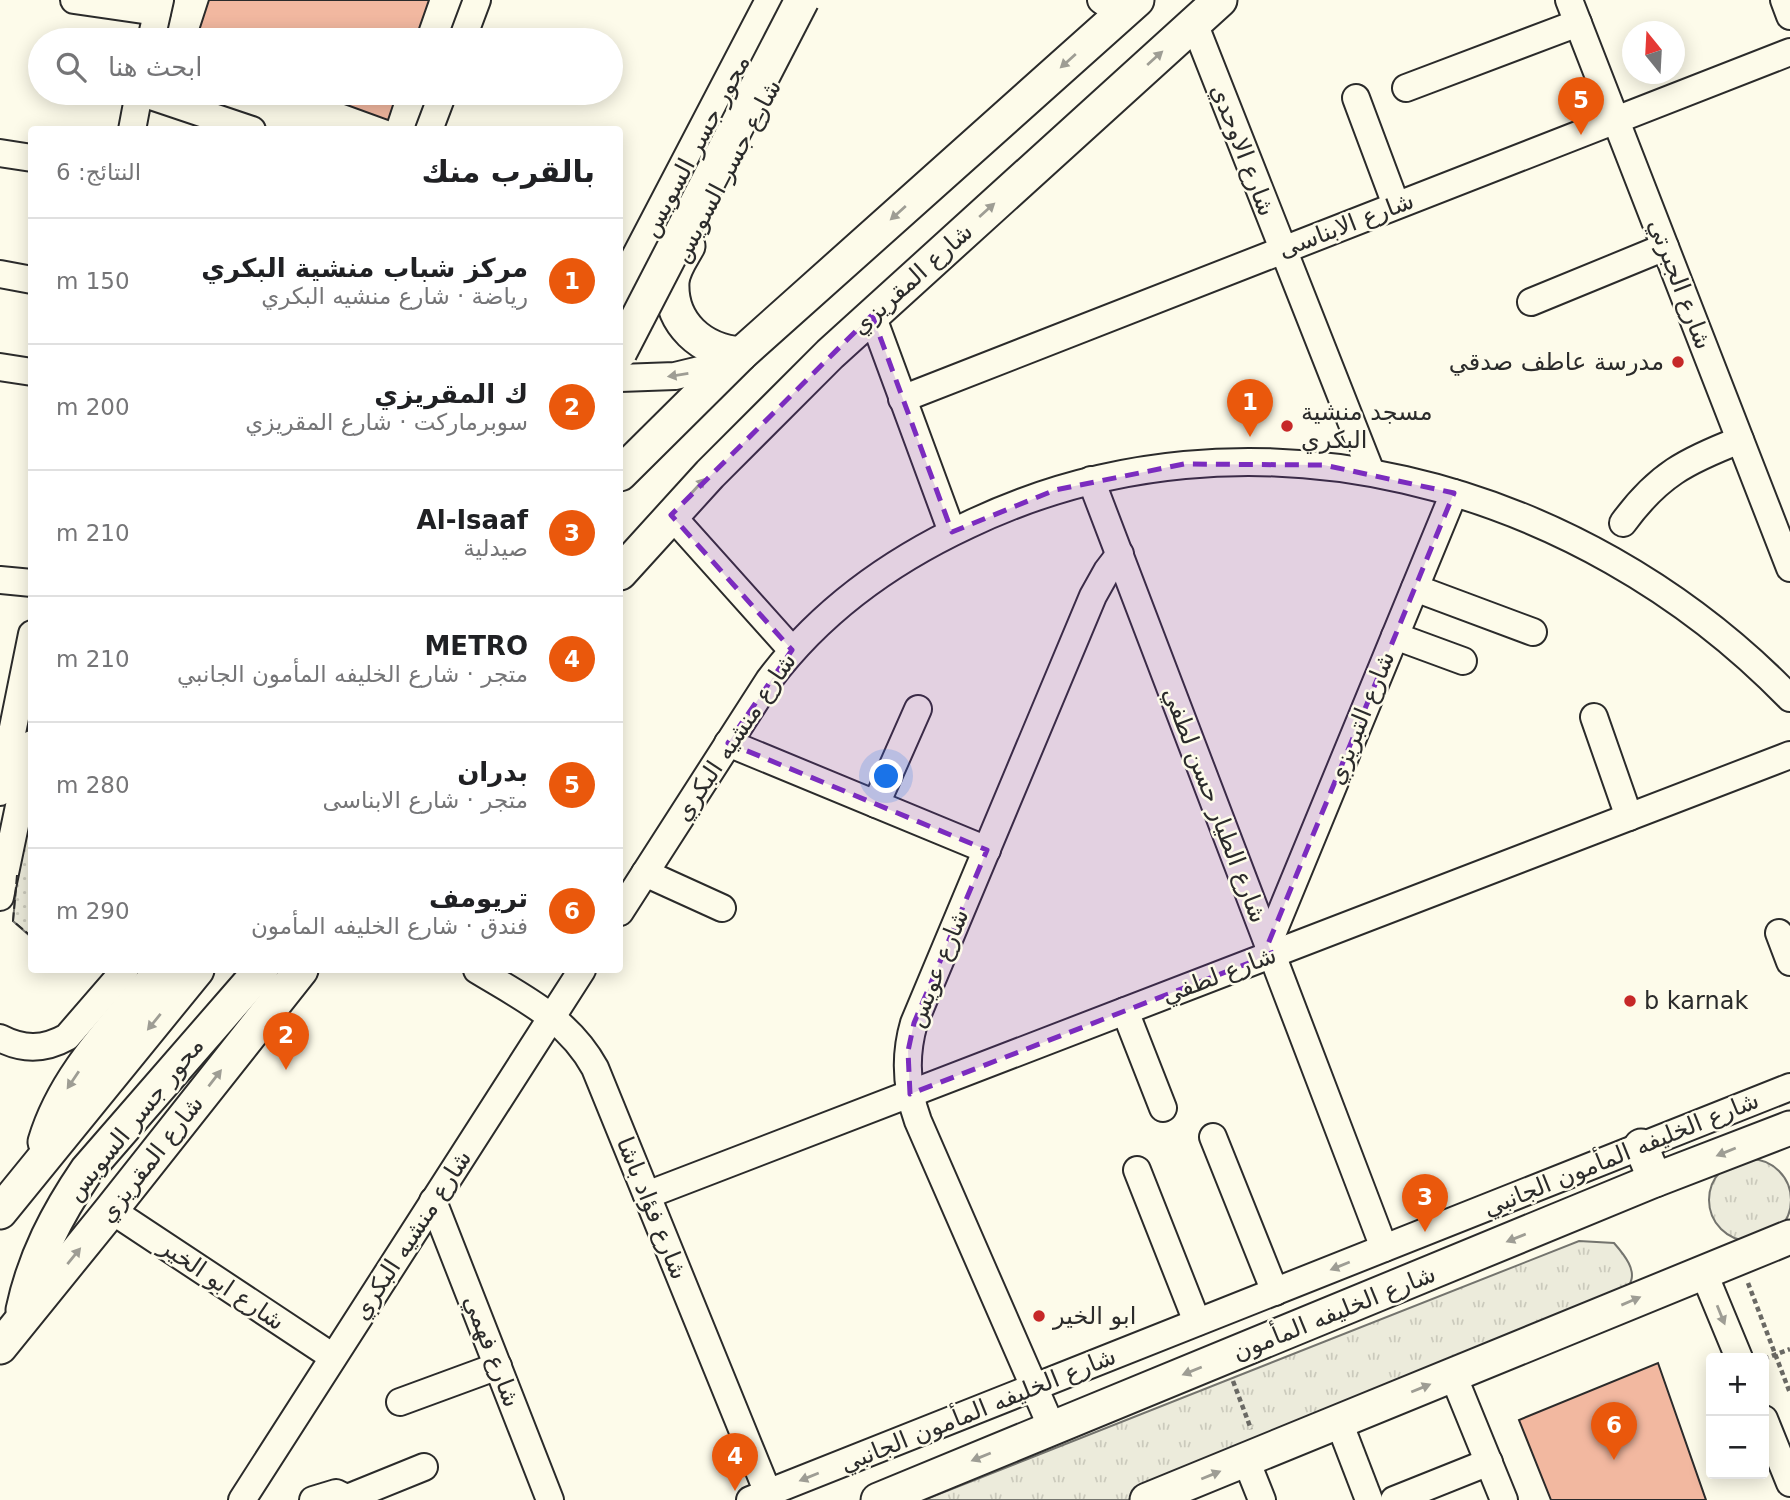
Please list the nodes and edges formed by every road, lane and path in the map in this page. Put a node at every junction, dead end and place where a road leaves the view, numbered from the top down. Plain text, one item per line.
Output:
1 (74, 0) edge
2 (477, 0) edge
3 (748, 0) edge
4 (773, 0) edge
5 (802, 0) edge
6 (817, 0) edge
7 (1220, 0) edge
8 (1784, 0) edge
9 (1120, 5) edge
10 (158, 6) edge
11 (1573, 11) edge
12 (1790, 16) edge
13 (1194, 23) junction
14 (153, 28) edge
15 (466, 28) edge
16 (1790, 51) edge
17 (1406, 88) dead end
18 (1356, 98) dead end
19 (138, 105) edge
20 (177, 105) edge
21 (438, 105) edge
22 (1616, 120) junction
23 (133, 126) edge
24 (240, 126) edge
25 (431, 126) edge
26 (0, 153) edge
27 (28, 157) edge
28 (1396, 205) junction
29 (623, 241) edge
30 (1665, 247) junction
31 (1282, 250) junction
32 (0, 274) edge
33 (28, 280) edge
34 (672, 281) junction
35 (623, 287) edge
36 (1531, 302) dead end
37 (623, 304) edge
38 (872, 315) junction
39 (623, 346) edge
40 (738, 358) junction
41 (0, 367) edge
42 (28, 371) edge
43 (623, 378) edge
44 (902, 398) junction
45 (1740, 440) junction
46 (623, 471) edge
47 (1371, 472) junction
48 (1091, 480) junction
49 (1454, 493) junction
50 (671, 515) junction
51 (1623, 523) dead end
52 (952, 533) junction
53 (1120, 554) junction
54 (1790, 568) edge
55 (623, 570) edge
56 (0, 580) edge
57 (28, 583) edge
58 (1415, 588) junction
59 (1533, 632) dead end
60 (1395, 636) junction
61 (792, 650) junction
62 (28, 654) edge
63 (1463, 661) dead end
64 (1790, 698) edge
65 (918, 709) dead end
66 (1594, 717) dead end
67 (728, 743) junction
68 (1790, 755) edge
69 (28, 763) edge
70 (0, 792) edge
71 (876, 804) junction
72 (1629, 817) junction
73 (987, 850) junction
74 (645, 873) junction
75 (0, 897) edge
76 (623, 907) edge
77 (722, 908) dead end
78 (1779, 933) dead end
79 (1270, 949) junction
80 (1790, 962) edge
81 (122, 973) edge
82 (160, 973) edge
83 (195, 973) edge
84 (258, 973) edge
85 (299, 973) edge
86 (482, 973) edge
87 (580, 973) edge
88 (1125, 1011) junction
89 (552, 1016) junction
90 (0, 1038) edge
91 (1790, 1087) edge
92 (910, 1094) junction
93 (1163, 1108) dead end
94 (1790, 1128) edge
95 (1213, 1137) dead end
96 (1641, 1146) junction
97 (39, 1164) junction
98 (1137, 1170) dead end
99 (1655, 1181) junction
100 (647, 1195) junction
101 (433, 1201) junction
102 (111, 1210) junction
103 (0, 1212) edge
104 (1790, 1237) edge
105 (1384, 1248) junction
106 (1738, 1257) junction
107 (1703, 1271) junction
108 (1275, 1292) junction
109 (1197, 1322) junction
110 (10, 1335) edge
111 (1790, 1349) edge
112 (1737, 1353) edge
113 (1775, 1354) junction
114 (333, 1357) junction
115 (1769, 1357) edge
116 (1224, 1358) junction
117 (498, 1366) junction
118 (1453, 1375) junction
119 (1034, 1387) junction
120 (1790, 1393) edge
121 (400, 1402) dead end
122 (1339, 1422) junction
123 (1052, 1428) junction
124 (1769, 1431) edge
125 (1254, 1457) junction
126 (1489, 1462) junction
127 (424, 1467) dead end
128 (1790, 1483) edge
129 (1437, 1492) edge
130 (247, 1497) edge
131 (759, 1497) edge
132 (313, 1500) edge
133 (550, 1500) edge
134 (878, 1500) edge
135 (1147, 1500) edge
136 (1262, 1500) edge
137 (1369, 1500) edge
138 (1394, 1500) edge
139 (1504, 1500) edge

1 - 10 street
2 - 15 street
3 - 29 main road
4 - 35 main road, محور جسر السويس
5 - 39 main road, محور جسر السويس, bridge
6 - 34 main road, شارع جسر السويس
7 - 13 main road, شارع المقريزي
8 - 12 street
9 -> 40 main road
10 - 14 street
11 - 17 street
11 - 22 street, شارع الجبرتي
13 - 31 street, شارع الاوحدي
38 -> 13 main road, شارع المقريزي
16 - 22 street, شارع الابناسى
18 - 28 street
19 - 23 street
20 - 24 street
21 - 25 street
22 - 28 street, شارع الابناسى
22 - 30 street, شارع الجبرتي
26 - 27 street
28 - 31 street, شارع الابناسى
30 - 36 street
30 - 45 street, شارع الجبرتي
31 - 44 street, شارع الابناسى
31 - 47 street, شارع الاوحدي
32 - 33 street
34 - 37 main road
34 - 40 main road, شارع جسر السويس
38 - 44 street
50 -> 38 main road, شارع المقريزي
40 -> 43 street
40 - 46 main road
41 - 42 street
44 - 52 street
45 - 51 street
45 - 54 street, شارع الجبرتي
47 - 48 street, شارع منشيه البكري
47 - 49 street, شارع منشيه البكري
48 - 52 street, شارع منشيه البكري
48 - 53 street, شارع الطيار حسن لطفي
49 - 58 street, شارع التبريزي
49 - 64 street, شارع منشيه البكري
50 - 55 main road, شارع المقريزي
50 - 61 street
52 - 61 street, شارع منشيه البكري
53 - 73 street, شارع عويس
53 - 79 street, شارع الطيار حسن لطفي
56 - 57 street
58 - 59 street
58 - 60 street, شارع التبريزي
60 - 63 street
60 - 79 street, شارع التبريزي
61 - 67 street, شارع منشيه البكري
62 - 70 street
65 - 71 street
66 - 72 street
67 - 71 street
67 - 74 street, شارع منشيه البكري
68 - 72 street, شارع لطفي
69 - 75 street
71 - 73 street
72 - 79 street, شارع لطفي
73 - 92 street, شارع عويس
74 - 76 street, شارع منشيه البكري
74 - 77 street
78 - 80 street
79 - 88 street, شارع لطفي
79 - 105 street, شارع الطيار حسن لطفي
81 - 90 street
82 -> 97 main road, محور جسر السويس
83 -> 97 main road
84 - 110 main road, محور جسر السويس
102 -> 85 main road, شارع المقريزي
86 - 89 street, شارع فؤاد باشا
87 - 89 street, شارع منشيه البكري
88 - 92 street, شارع لطفي
88 - 93 street
89 - 100 street, شارع فؤاد باشا
89 - 101 street, شارع منشيه البكري
91 - 96 street, شارع الخليفه المأمون الجانبي
92 - 100 street, شارع لطفي
92 - 119 street, شارع عويس
94 -> 99 main road, شارع الخليفه المأمون
95 - 108 street
96 - 99 main road
96 - 105 street, شارع الخليفه المأمون الجانبي
97 - 103 main road
98 - 109 street
99 -> 116 main road, شارع الخليفه المأمون
100 - 131 street, شارع فؤاد باشا
101 - 114 street, شارع منشيه البكري
101 - 117 street, شارع فهمي
110 -> 102 main road, شارع المقريزي
102 - 114 street, شارع ابو الخير
104 - 106 main road
105 -> 108 street, شارع الخليفه المأمون الجانبي
106 - 107 main road
106 - 113 path
107 -> 112 street
118 -> 107 main road
108 - 109 street, شارع الخليفه المأمون الجانبي
109 - 119 street, شارع الخليفه المأمون الجانبي
111 - 113 path
113 - 115 path
113 - 120 path
114 - 130 street, شارع منشيه البكري
116 -> 123 main road, شارع الخليفه المأمون
116 - 125 path
117 - 121 street
117 - 133 street, شارع فهمي
122 -> 118 main road
118 - 126 street
119 - 123 street, شارع عويس
119 -> 131 street, شارع الخليفه المأمون الجانبي
122 - 125 main road
122 - 137 street
123 -> 134 main road, شارع الخليفه المأمون
124 - 128 street
135 -> 125 main road
125 - 136 street
126 - 129 street
126 - 139 street
127 - 132 street
129 - 138 street

